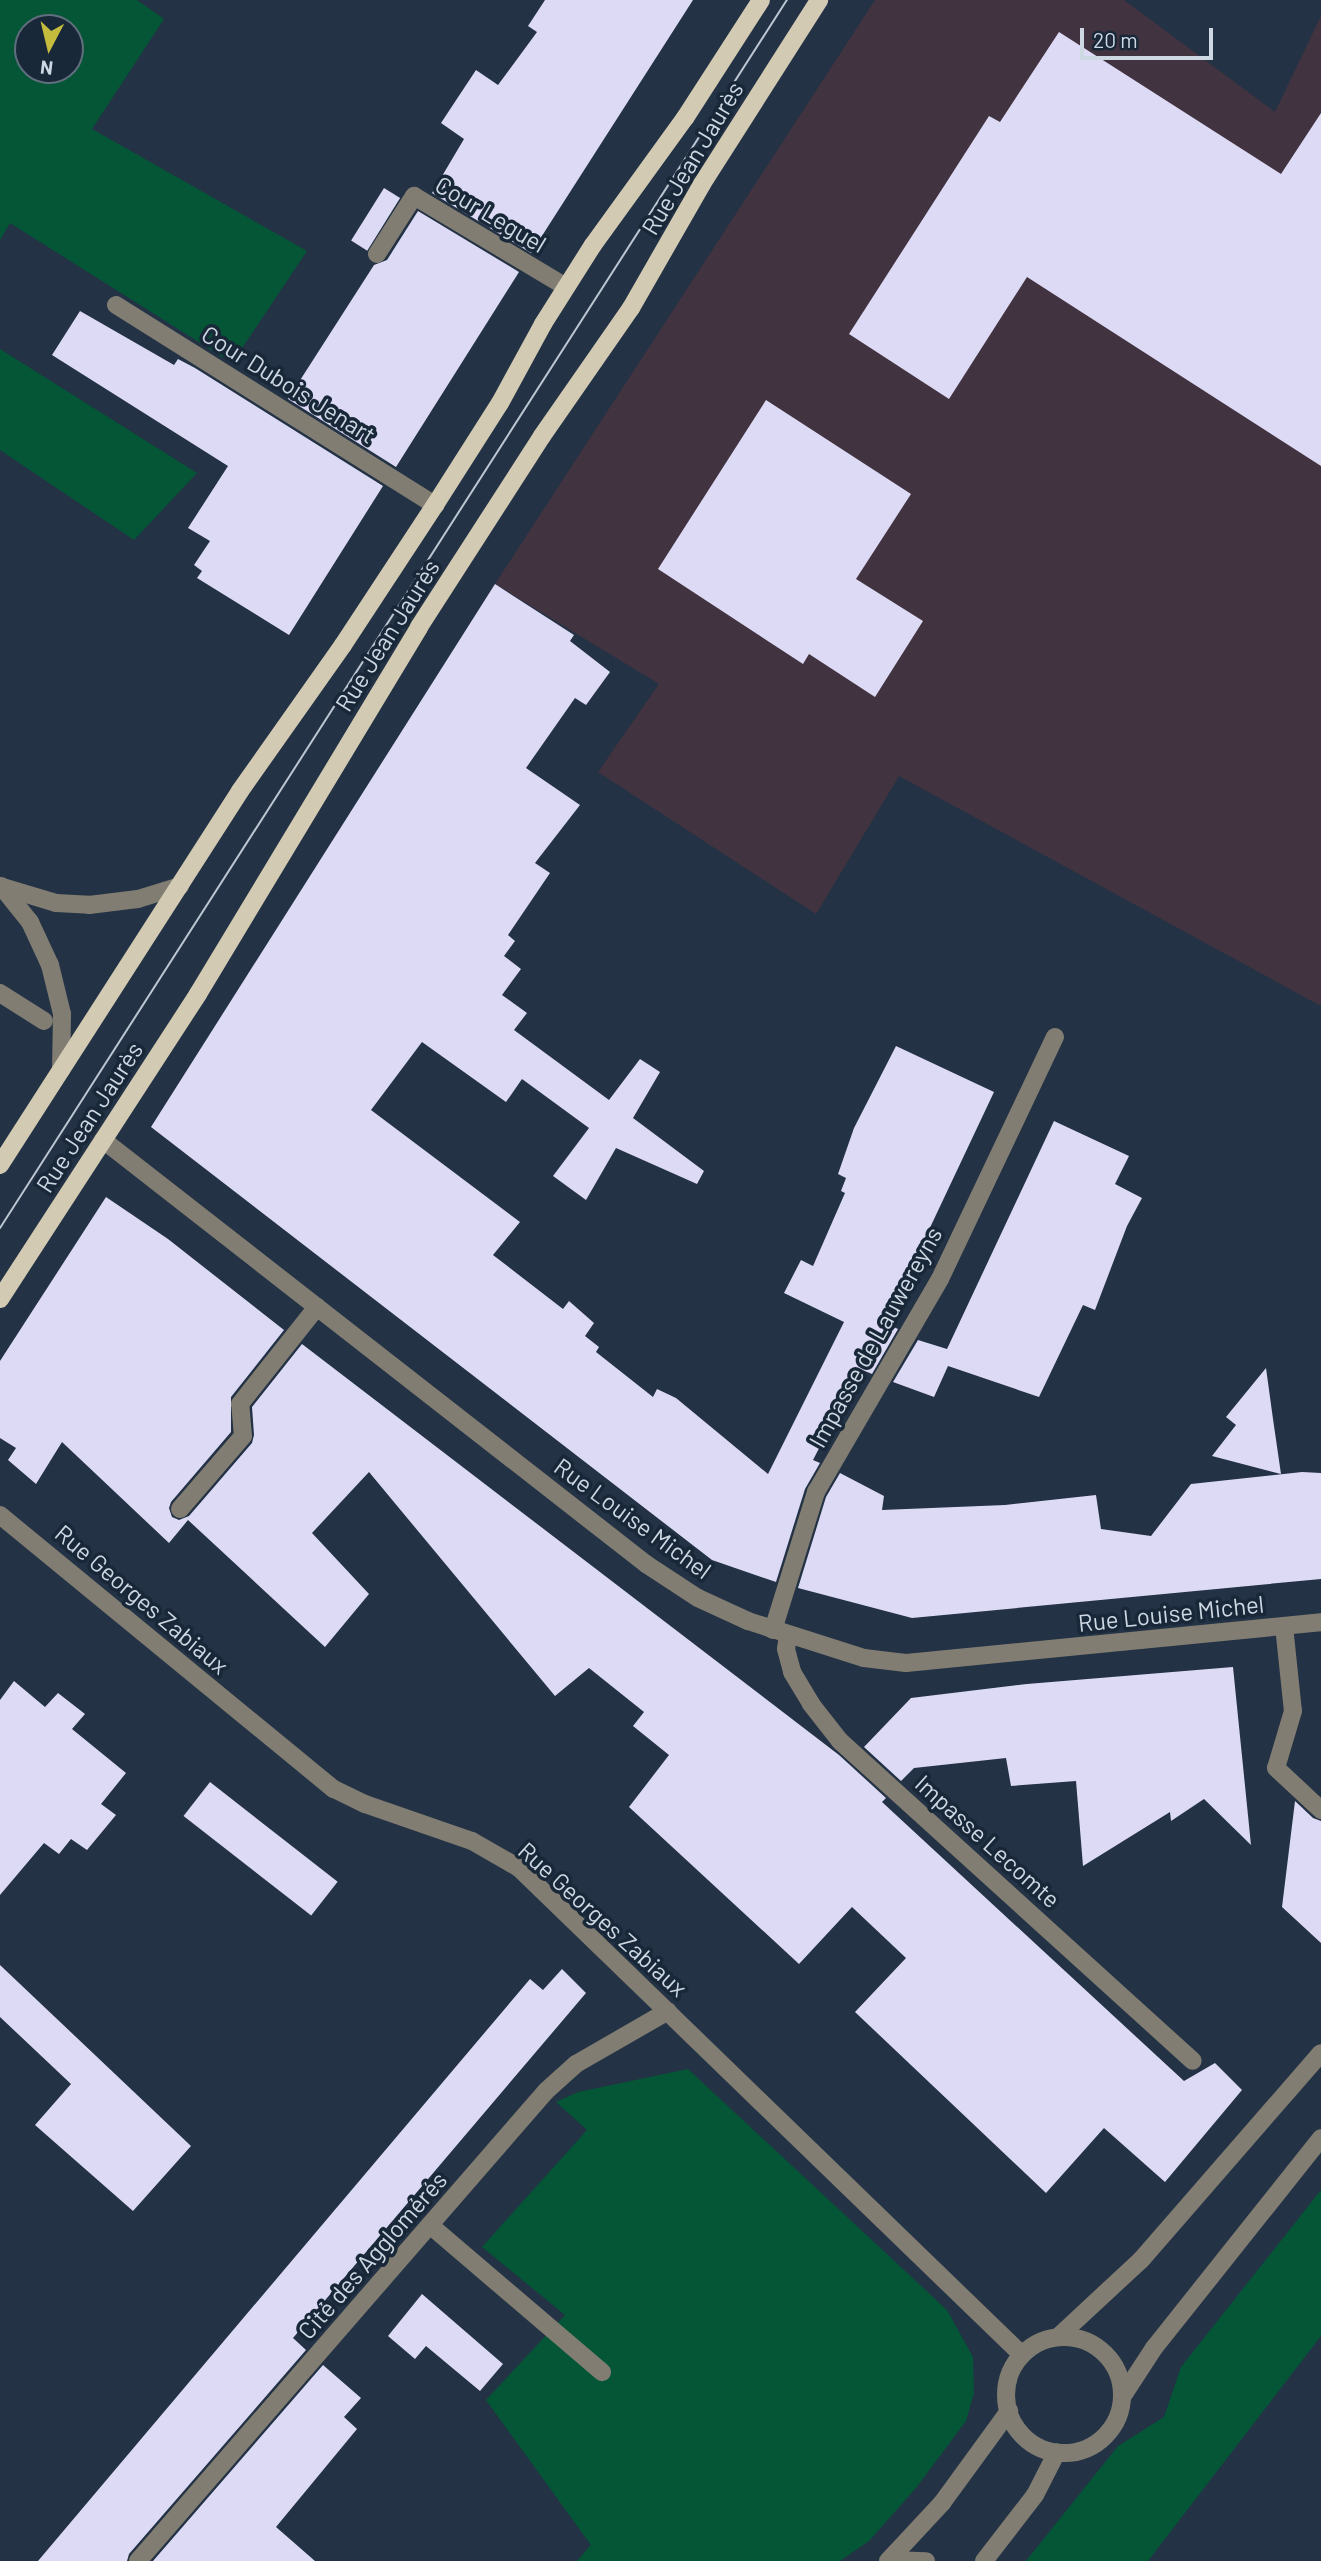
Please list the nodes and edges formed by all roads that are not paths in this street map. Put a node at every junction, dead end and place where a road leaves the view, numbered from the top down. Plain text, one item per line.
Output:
1 (761, 0) edge
2 (819, 0) edge
3 (377, 254) dead end
4 (566, 287) junction
5 (116, 305) dead end
6 (435, 505) junction
7 (0, 885) edge
8 (180, 886) junction
9 (0, 993) edge
10 (44, 1021) dead end
11 (1055, 1037) dead end
12 (61, 1070) junction
13 (103, 1140) junction
14 (0, 1165) edge
15 (0, 1299) edge
16 (317, 1307) junction
17 (180, 1509) dead end
18 (0, 1515) edge
19 (1321, 1622) edge
20 (1284, 1626) junction
21 (780, 1632) junction
22 (1321, 1810) edge
23 (668, 2011) junction
24 (1321, 2053) edge
25 (1193, 2061) dead end
26 (1321, 2138) edge
27 (431, 2226) junction
28 (1058, 2337) junction
29 (1022, 2355) junction
30 (603, 2372) dead end
31 (1122, 2397) junction
32 (1009, 2411) junction
33 (1057, 2452) junction
34 (889, 2560) edge
35 (138, 2561) edge
36 (926, 2561) edge
37 (984, 2561) edge

1 - 4 main road, Rue Jean Jaurès
2 - 13 main road, Rue Jean Jaurès
3 - 4 street, Cour Leguel
4 - 6 main road, Rue Jean Jaurès
5 - 6 street, Cour Dubois Jenart
6 - 8 main road, Rue Jean Jaurès
7 - 8 street
7 - 12 street
8 - 12 main road, Rue Jean Jaurès
9 - 10 street
11 - 21 street, Impasse de Lauwereyns
12 - 14 main road, Rue Jean Jaurès
13 - 15 main road, Rue Jean Jaurès
13 - 16 street, Rue Louise Michel
16 - 17 street
16 - 21 street, Rue Louise Michel
18 - 23 street, Rue Georges Zabiaux
19 - 20 street, Rue Louise Michel
20 - 21 street, Rue Louise Michel
20 - 22 street
21 - 25 street, Impasse Lecomte
23 - 27 street, Cité des Agglomérés
23 - 29 street, Rue Georges Zabiaux
24 - 28 street
26 - 31 street
27 - 30 street
27 - 35 street, Cité des Agglomérés
28 - 29 street
28 - 31 street
29 - 32 street
31 - 33 street
32 - 33 street
32 - 34 street
33 - 37 street
34 - 36 street

